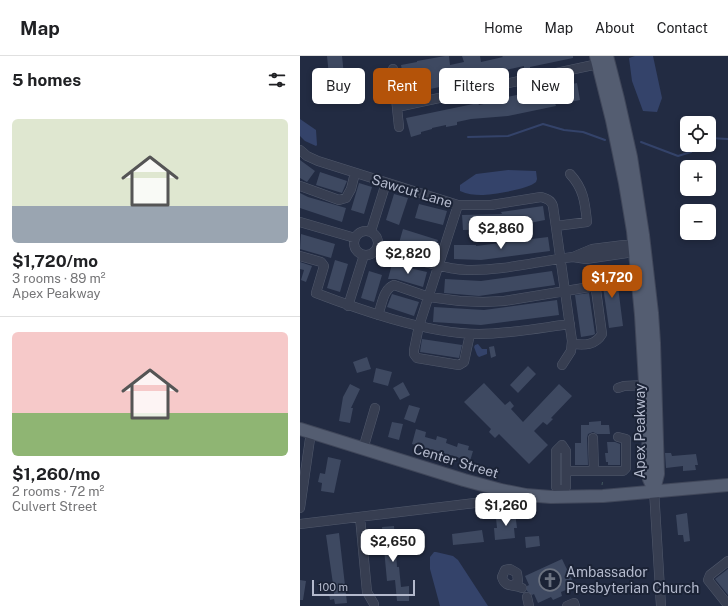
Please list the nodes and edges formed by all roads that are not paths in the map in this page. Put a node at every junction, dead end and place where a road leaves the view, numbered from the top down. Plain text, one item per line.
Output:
1 (600, 59) edge
2 (397, 104) edge
3 (397, 107) junction
4 (399, 127) dead end
5 (300, 150) edge
6 (355, 173) junction
7 (570, 174) dead end
8 (386, 183) junction
9 (300, 186) edge
10 (458, 205) junction
11 (300, 222) edge
12 (556, 226) junction
13 (371, 231) junction
14 (355, 238) junction
15 (378, 247) junction
16 (639, 247) junction
17 (364, 255) junction
18 (300, 256) edge
19 (560, 258) junction
20 (439, 265) junction
21 (594, 274) dead end
22 (596, 286) junction
23 (565, 290) junction
24 (430, 297) junction
25 (348, 306) junction
26 (378, 315) junction
27 (570, 324) junction
28 (419, 326) junction
29 (470, 334) junction
30 (572, 344) junction
31 (562, 365) dead end
32 (645, 386) junction
33 (618, 388) dead end
34 (376, 408) dead end
35 (306, 430) edge
36 (618, 437) dead end
37 (593, 438) dead end
38 (363, 449) junction
39 (566, 471) junction
40 (599, 473) junction
41 (728, 485) edge
42 (501, 490) junction
43 (654, 490) junction
44 (561, 494) junction
45 (300, 508) edge
46 (360, 517) junction
47 (300, 524) edge
48 (728, 561) edge
49 (374, 604) dead end
50 (728, 605) edge
51 (567, 606) edge
52 (575, 606) edge
53 (661, 606) edge

1 - 3 street
1 - 16 main road, Apex Peakway
2 - 3 street
3 - 4 street
5 - 6 street, Sawcut Lane
6 - 8 street, Sawcut Lane
6 - 9 street
7 - 12 street
8 - 10 street, Sawcut Lane
8 - 13 street
10 - 12 street, Sawcut Lane
10 - 20 street
11 - 14 street
12 - 19 street, Sawcut Lane
13 - 14 street
13 - 15 street
14 - 17 street
15 - 17 street
15 - 20 street
16 - 19 street
16 - 32 main road, Apex Peakway
16 - 43 main road, Apex Peakway
17 - 25 street
18 - 25 street
19 - 20 street
19 - 23 street, Sawcut Lane
20 - 24 street
21 - 22 street
22 - 23 street
22 - 30 street
23 - 24 street
23 - 27 street, Sawcut Lane
24 - 26 street
24 - 28 street
25 - 26 street
26 - 28 street
27 - 29 street
27 - 30 street, Sawcut Lane
28 - 29 street
28 - 29 street
30 - 31 street, Sawcut Lane
32 - 33 street
32 - 43 main road, Apex Peakway
34 - 38 street
35 - 38 main road, Center Street
35 - 45 street
36 - 40 street
37 - 40 street
38 - 42 main road, Center Street
39 - 40 street
39 - 44 street
39 - 44 street
41 - 43 main road, Center Street
42 - 44 main road, Center Street
42 - 46 street
43 - 44 main road, Center Street
43 - 53 street
46 - 47 street
46 - 49 street
48 - 50 street
51 - 52 street

